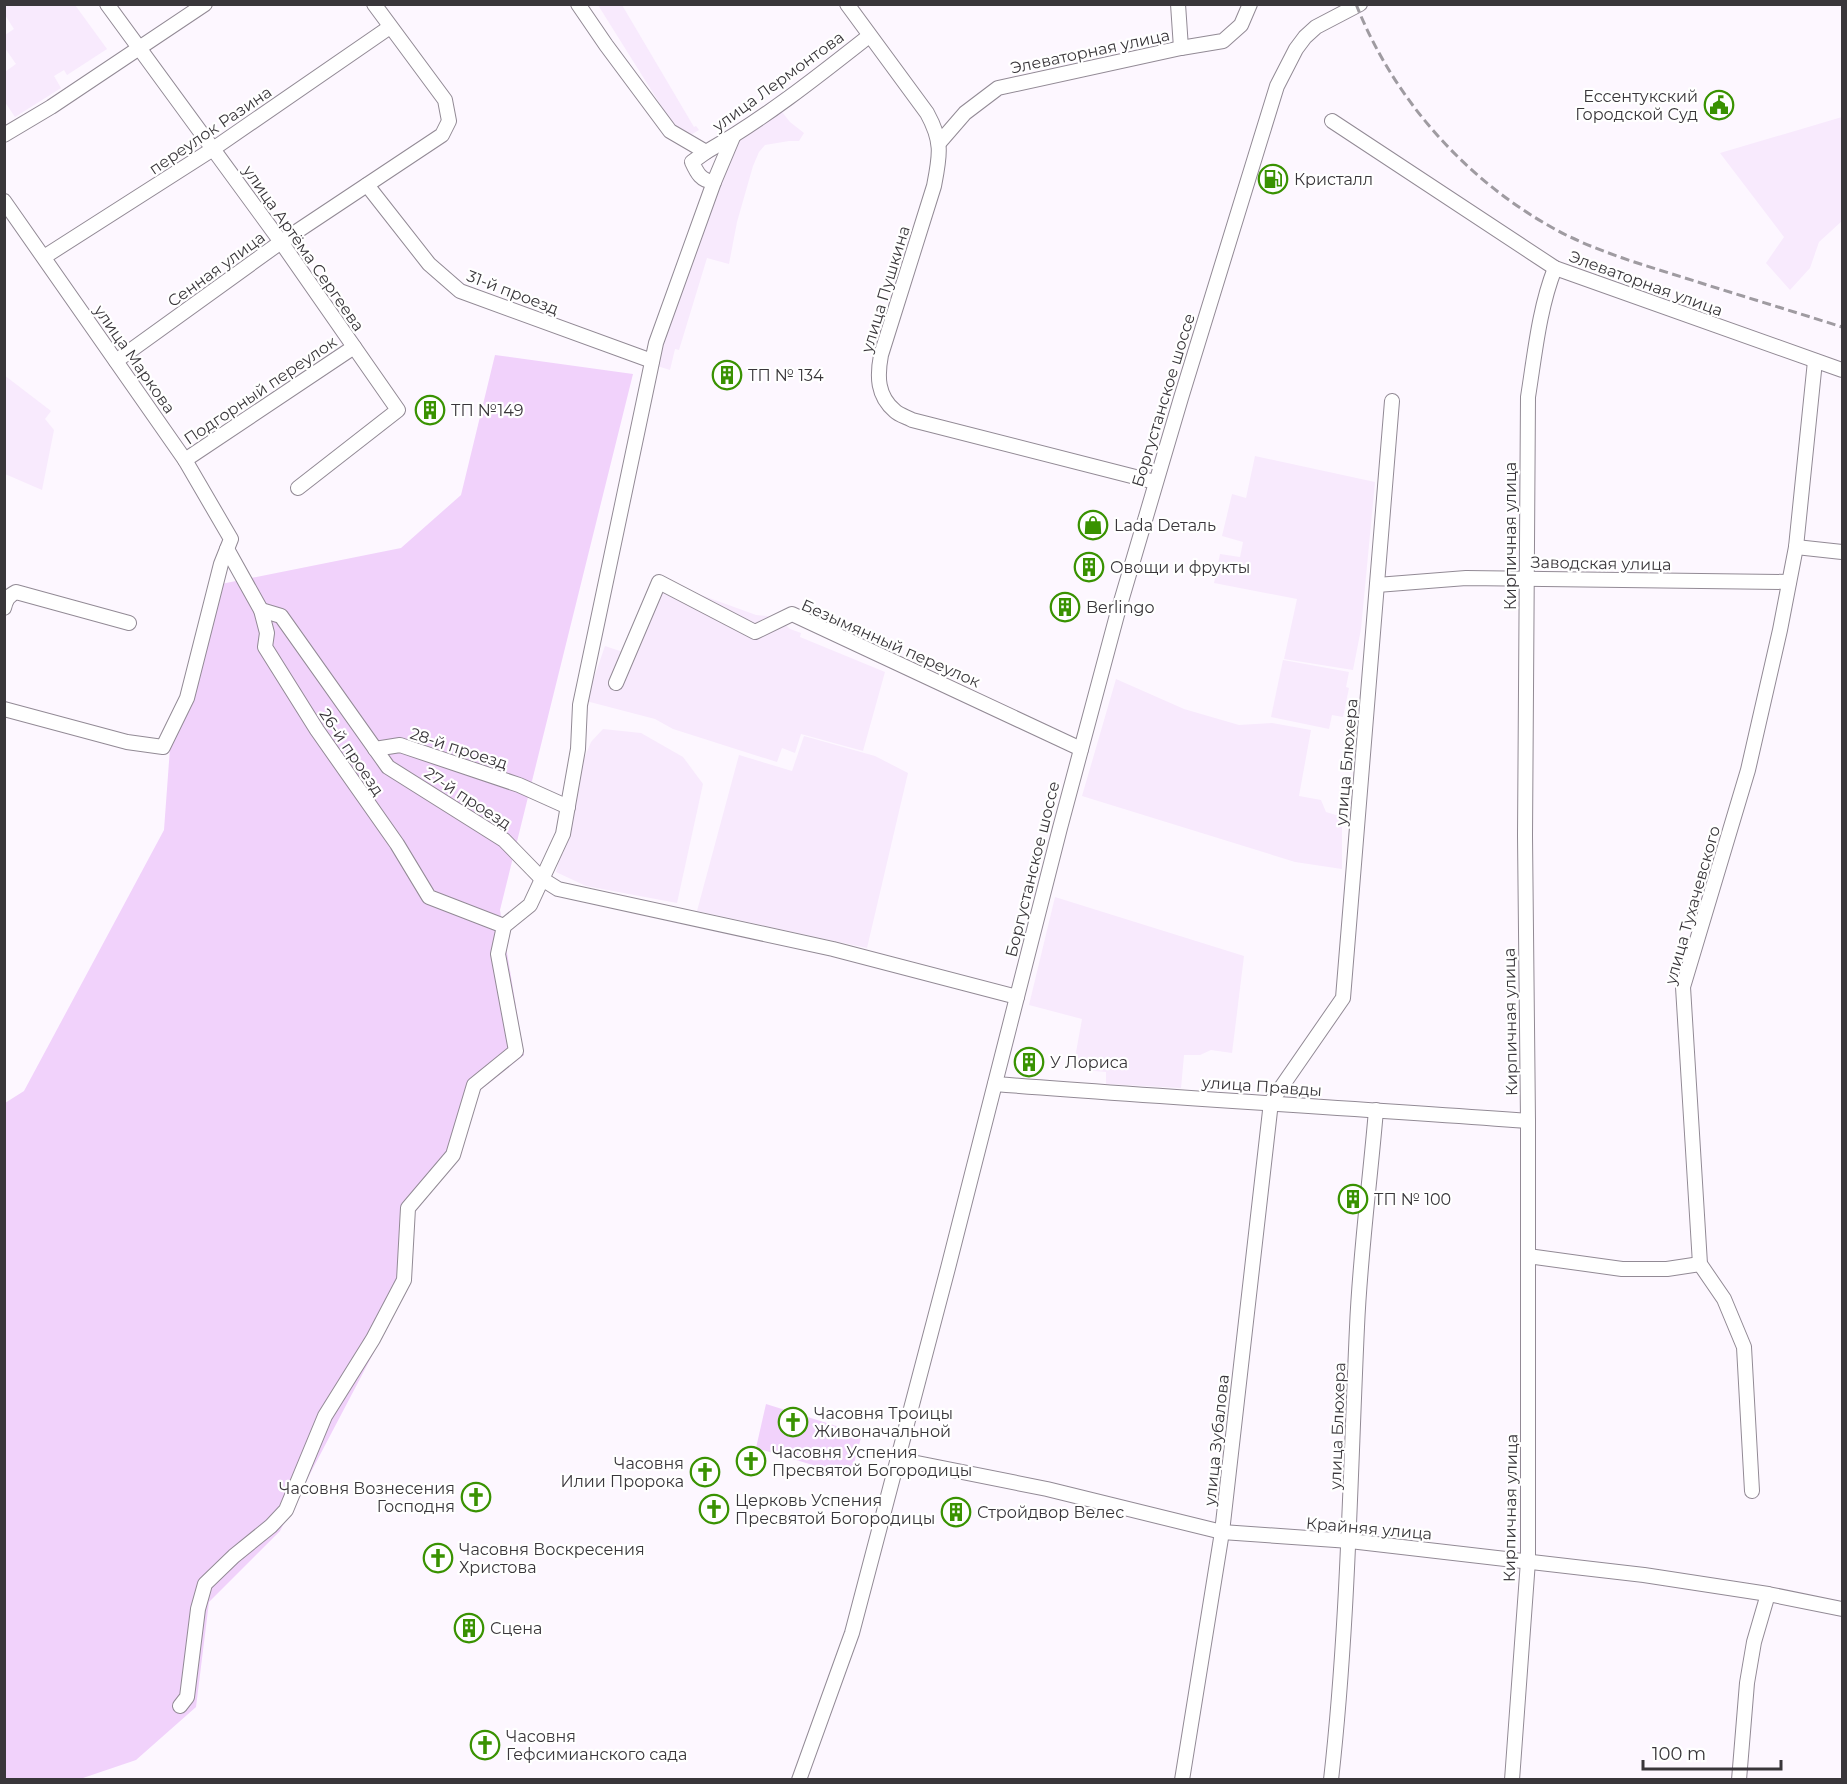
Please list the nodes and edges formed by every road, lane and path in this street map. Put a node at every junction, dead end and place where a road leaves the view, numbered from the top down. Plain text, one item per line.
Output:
1 (107, 4) edge
2 (206, 4) edge
3 (374, 4) edge
4 (578, 4) edge
5 (847, 4) edge
6 (1178, 4) edge
7 (1251, 4) edge
8 (1360, 4) edge
9 (390, 27) junction
10 (869, 36) junction
11 (1181, 48) junction
12 (138, 49) junction
13 (1332, 121) dead end
14 (4, 135) edge
15 (733, 137) junction
16 (939, 143) junction
17 (213, 149) junction
18 (706, 152) junction
19 (714, 182) junction
20 (367, 185) junction
21 (4, 201) edge
22 (281, 242) junction
23 (45, 257) junction
24 (1555, 268) junction
25 (354, 347) junction
26 (116, 361) junction
27 (652, 361) junction
28 (1815, 361) junction
29 (1842, 370) edge
30 (1392, 401) dead end
31 (185, 460) junction
32 (1155, 482) junction
33 (298, 488) dead end
34 (229, 544) junction
35 (1796, 548) junction
36 (1842, 552) edge
37 (1527, 579) junction
38 (1789, 582) junction
39 (1377, 585) junction
40 (4, 608) edge
41 (261, 610) junction
42 (129, 623) dead end
43 (616, 683) dead end
44 (4, 709) edge
45 (375, 749) junction
46 (1081, 749) junction
47 (568, 807) junction
48 (542, 879) junction
49 (504, 926) junction
50 (1017, 997) junction
51 (994, 1084) junction
52 (1271, 1102) junction
53 (1377, 1110) junction
54 (1528, 1121) junction
55 (1528, 1256) junction
56 (1700, 1264) junction
57 (897, 1460) junction
58 (1752, 1491) dead end
59 (1222, 1532) junction
60 (1350, 1541) junction
61 (1528, 1561) junction
62 (1768, 1594) junction
63 (1842, 1609) edge
64 (180, 1706) dead end
65 (799, 1779) edge
66 (1182, 1779) edge
67 (1331, 1779) edge
68 (1512, 1779) edge
69 (1739, 1779) edge

1 - 12 street, улица Артёма Сергеева
2 - 12 street
3 - 9 street
4 - 18 street, улица Лермонтова
5 - 10 street, улица Пушкина
6 - 11 street
7 - 11 street, Элеваторная улица
8 - 32 street, Боргустанское шоссе
9 - 17 street, переулок Разина
9 - 20 street, Сенная улица
10 - 15 street, улица Лермонтова
10 - 16 street, улица Пушкина
11 - 16 street, Элеваторная улица
12 - 14 street
12 - 17 street, улица Артёма Сергеева
13 - 24 street, Элеваторная улица
15 - 18 street, улица Лермонтова
15 - 19 street
16 - 32 street, улица Пушкина
17 - 22 street, улица Артёма Сергеева
17 - 23 street, переулок Разина
18 - 19 street, улица Лермонтова
19 - 27 street
20 - 22 street, Сенная улица
20 - 27 street, 31-й проезд
21 - 23 street, улица Маркова
22 - 25 street, улица Артёма Сергеева
22 - 26 street, Сенная улица
23 - 26 street, улица Маркова
24 - 28 street, Элеваторная улица
24 - 37 street, Кирпичная улица
25 - 31 street, Подгорный переулок
25 - 33 street, улица Артёма Сергеева
26 - 31 street, улица Маркова
27 - 47 street
28 - 29 street, Элеваторная улица
28 - 35 street, улица Тухачевского
30 - 39 street, улица Блюхера
31 - 34 street, улица Маркова
32 - 46 street, Боргустанское шоссе
34 - 41 street, 26-й проезд
34 - 44 street
35 - 36 street
35 - 38 street, улица Тухачевского
37 - 38 street, Заводская улица
37 - 39 street, Заводская улица
37 - 54 street, Кирпичная улица
38 - 56 street, улица Тухачевского
39 - 52 street, улица Блюхера
40 - 42 street
41 - 45 street
41 - 49 street, 26-й проезд
43 - 46 street, Безымянный переулок
45 - 47 street, 28-й проезд
45 - 48 street, 27-й проезд
46 - 50 street, Боргустанское шоссе
47 - 48 street
48 - 49 street
48 - 50 street
49 - 64 street
50 - 51 street, Боргустанское шоссе
51 - 52 street, улица Правды
51 - 57 street, Боргустанское шоссе
52 - 53 street, улица Правды
52 - 59 street, улица Зубалова
53 - 54 street, улица Правды
53 - 60 street, улица Блюхера
54 - 55 street, Кирпичная улица
55 - 56 street
55 - 61 street, Кирпичная улица
56 - 58 street
57 - 59 street, Крайняя улица
57 - 65 street, Боргустанское шоссе
59 - 60 street, Крайняя улица
59 - 66 street, улица Зубалова
60 - 61 street, Крайняя улица
60 - 67 street, улица Блюхера
61 - 62 street, Крайняя улица
61 - 68 street, Кирпичная улица
62 - 63 street, Крайняя улица
62 - 69 street

